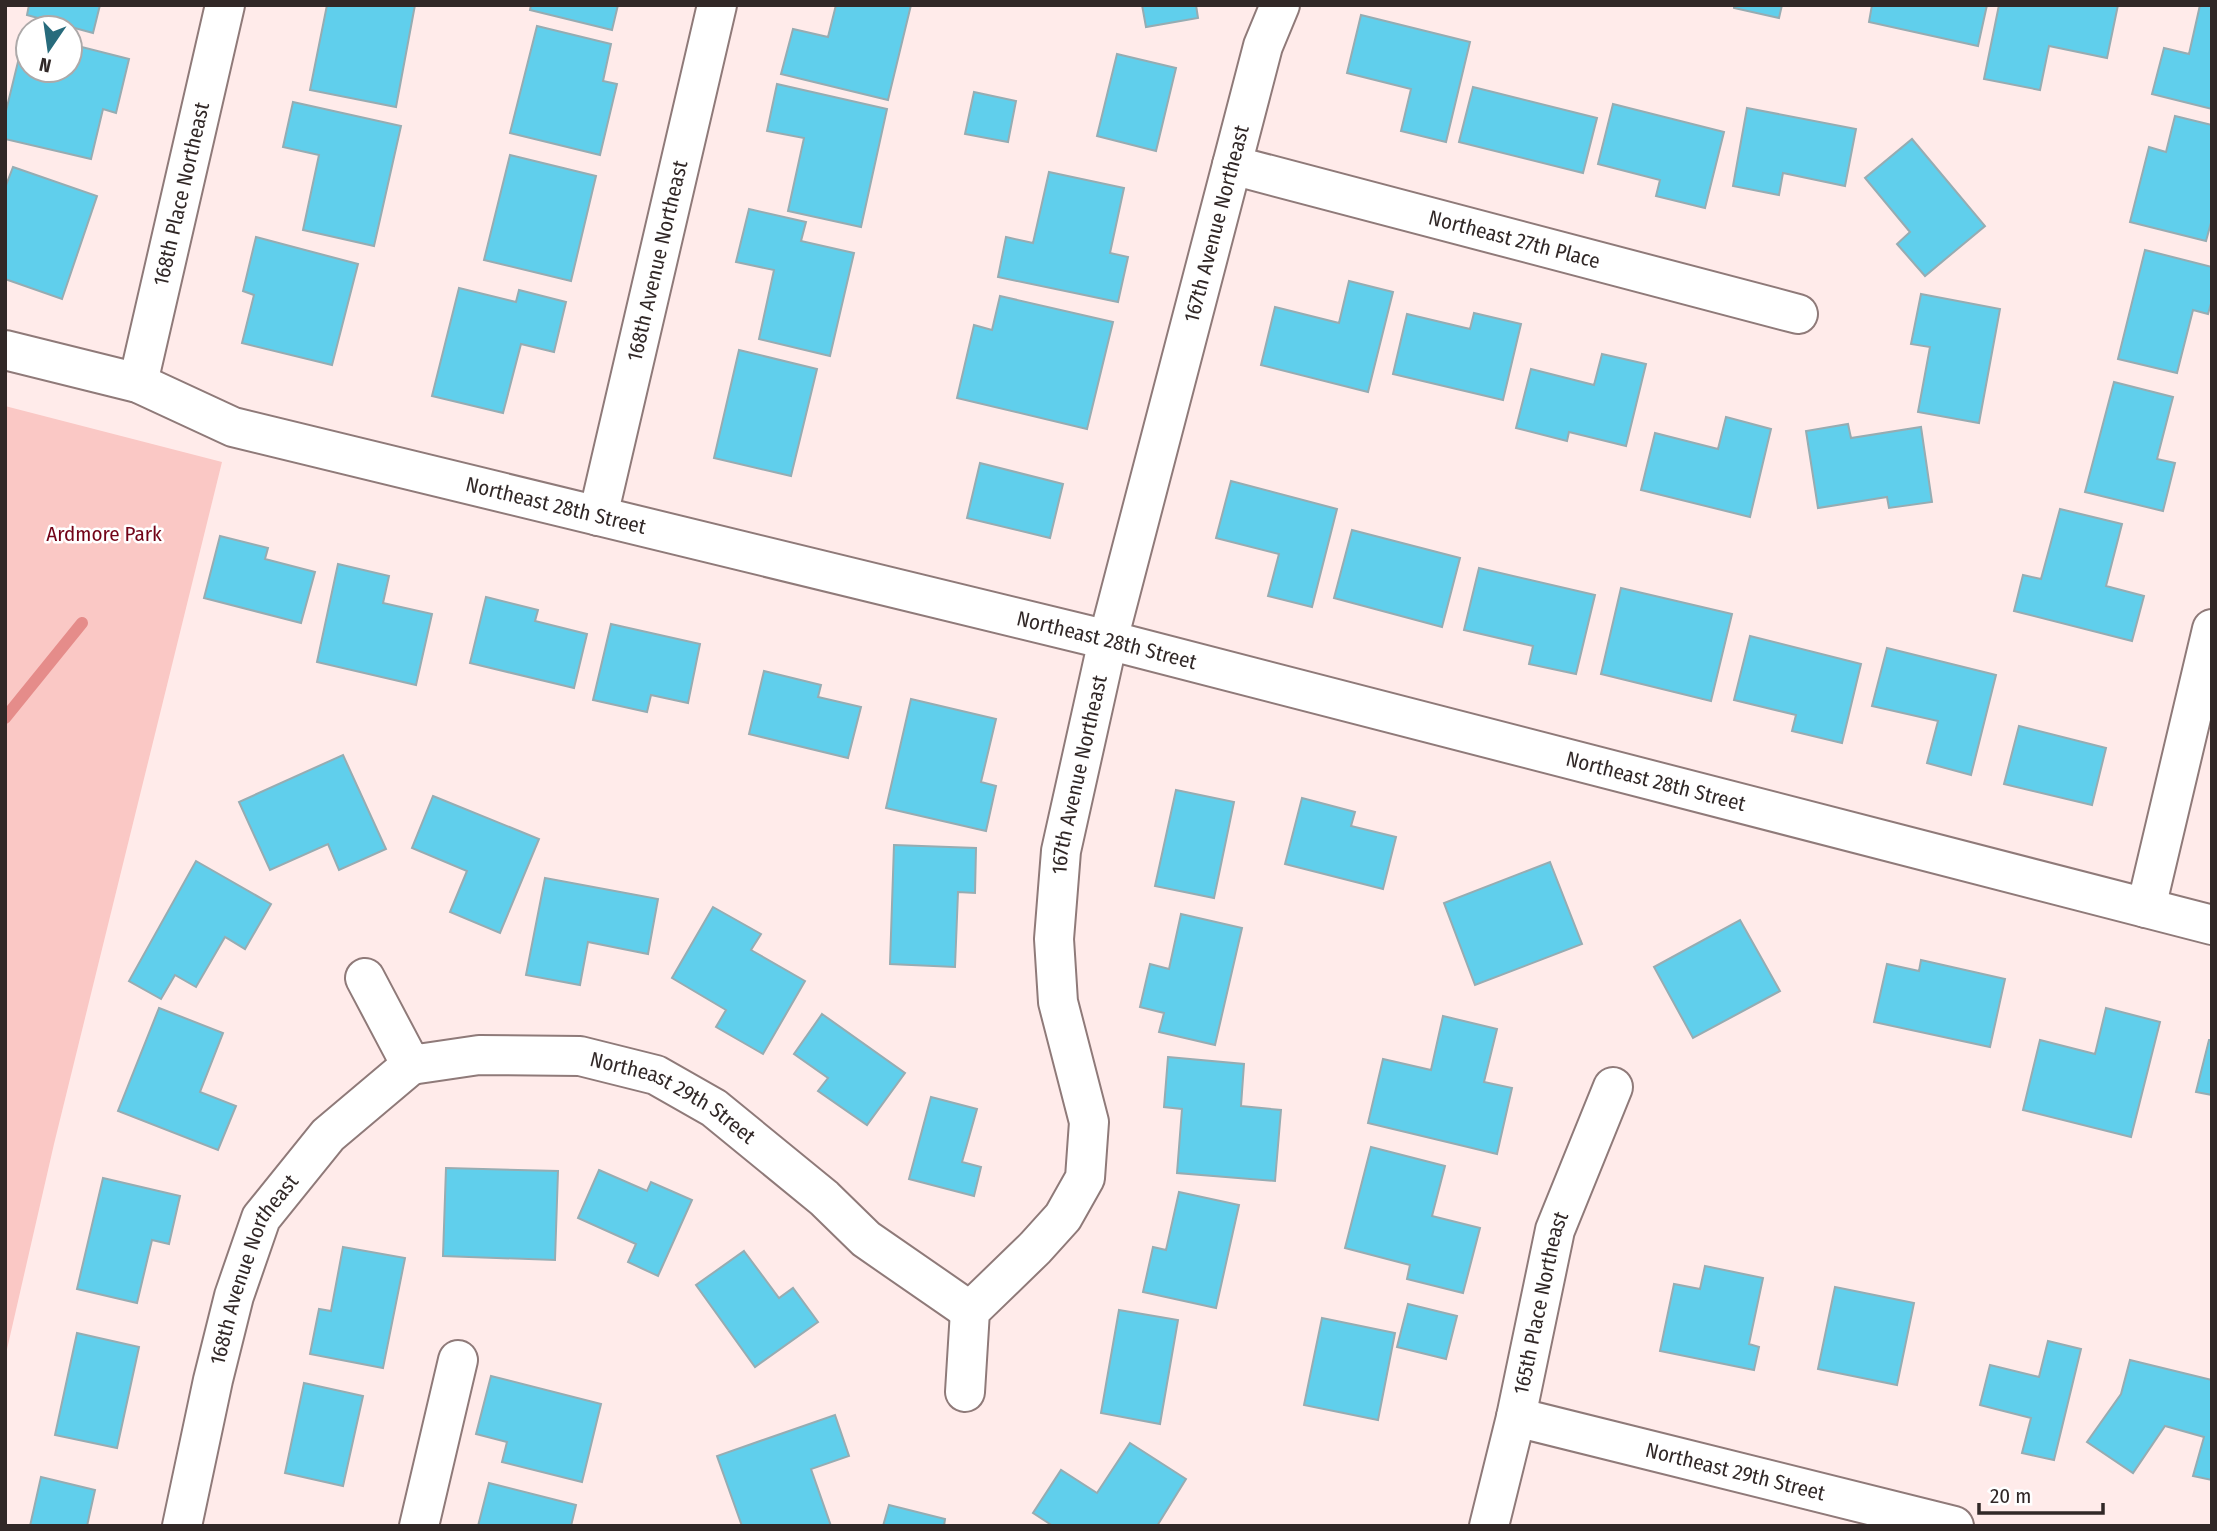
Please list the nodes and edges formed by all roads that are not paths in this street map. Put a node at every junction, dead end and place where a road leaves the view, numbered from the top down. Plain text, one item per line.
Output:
1 (225, 5) edge
2 (717, 5) edge
3 (1280, 5) edge
4 (1232, 165) junction
5 (1798, 314) dead end
6 (5, 350) edge
7 (138, 383) junction
8 (598, 516) junction
9 (2212, 629) edge
10 (1108, 640) junction
11 (2146, 908) junction
12 (2212, 925) edge
13 (365, 978) dead end
14 (411, 1065) junction
15 (1613, 1087) dead end
16 (970, 1311) junction
17 (458, 1360) dead end
18 (965, 1392) dead end
19 (1516, 1417) junction
20 (182, 1526) edge
21 (419, 1526) edge
22 (1489, 1526) edge
23 (1954, 1526) edge

1 - 7 street, 168th Place Northeast
2 - 8 street, 168th Avenue Northeast
3 - 4 street, 167th Avenue Northeast
4 - 5 street, Northeast 27th Place
4 - 10 street, 167th Avenue Northeast
6 - 7 street, Northeast 28th Street
7 - 8 street, Northeast 28th Street
8 - 10 street, Northeast 28th Street
9 - 11 street
10 - 11 street, Northeast 28th Street
10 - 16 street, 167th Avenue Northeast
11 - 12 street, Northeast 28th Street
13 - 14 street
14 - 16 street, Northeast 29th Street
14 - 20 street, 168th Avenue Northeast
15 - 19 street, 165th Place Northeast
16 - 18 street
17 - 21 street
19 - 22 street, 165th Place Northeast
19 - 23 street, Northeast 29th Street

